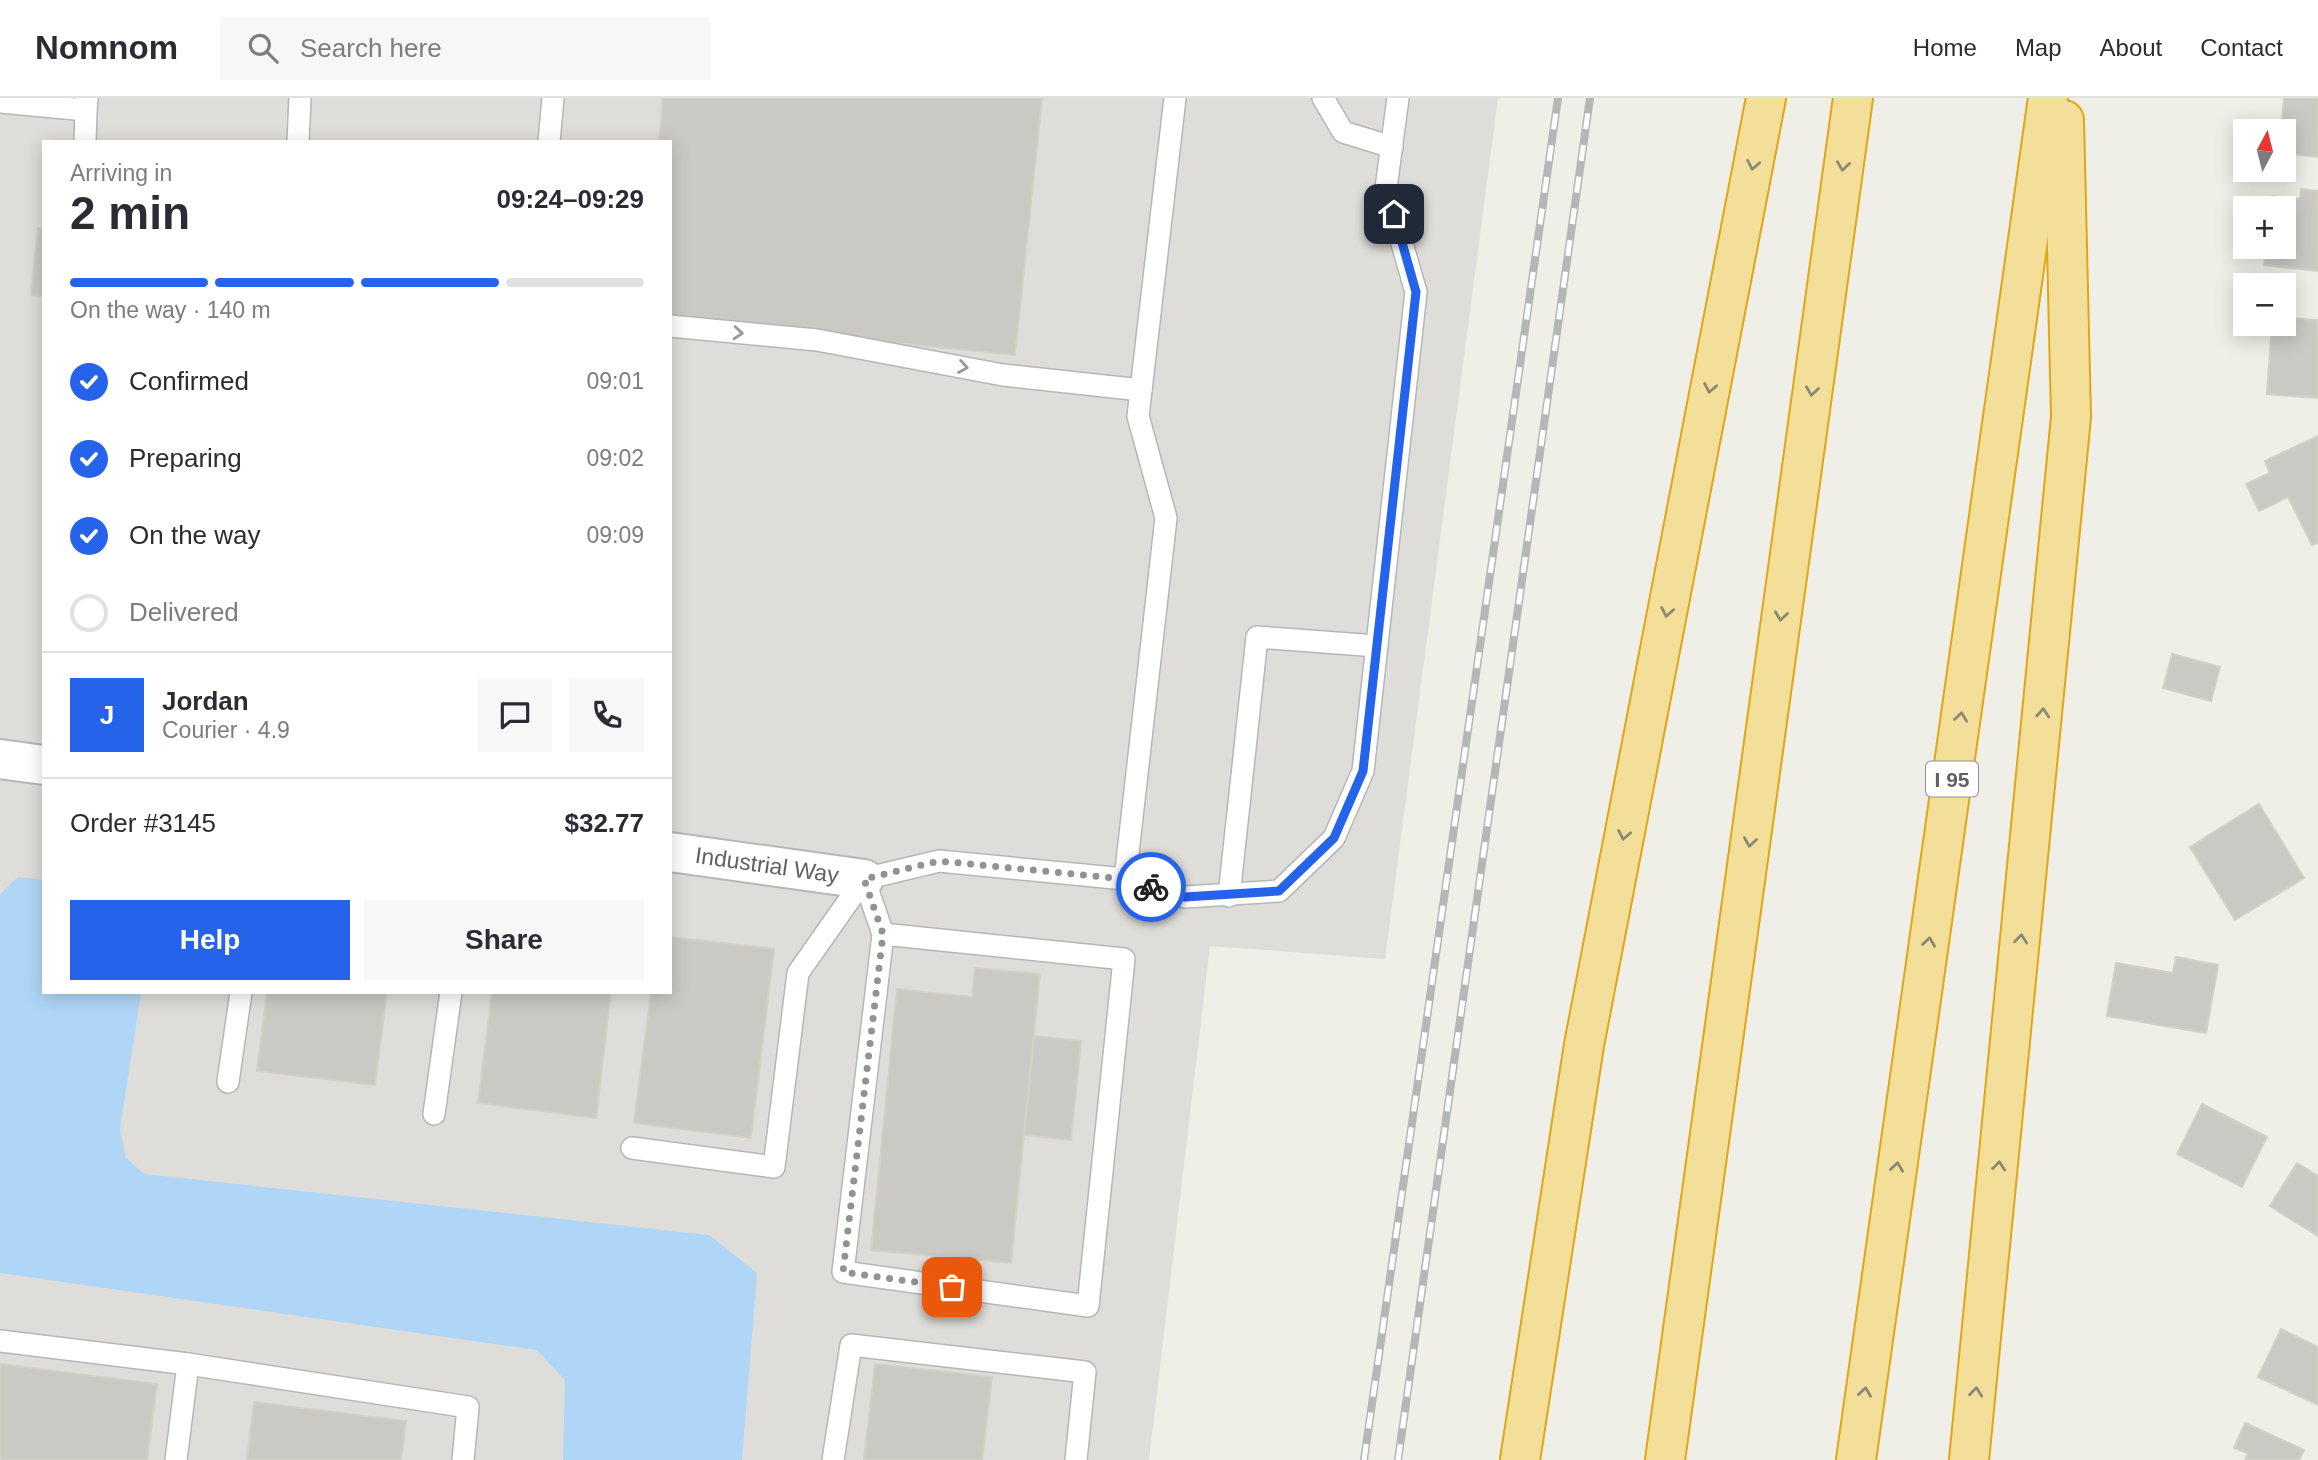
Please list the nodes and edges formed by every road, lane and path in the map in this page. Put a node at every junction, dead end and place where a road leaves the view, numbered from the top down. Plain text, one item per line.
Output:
1 (300, 98) edge
2 (553, 98) edge
3 (1175, 98) edge
4 (1323, 98) edge
5 (1398, 98) edge
6 (1766, 98) edge
7 (1853, 98) edge
8 (2048, 98) edge
9 (2064, 98) edge
10 (0, 103) edge
11 (87, 104) edge
12 (85, 140) edge
13 (298, 140) edge
14 (549, 140) edge
15 (1392, 147) junction
16 (672, 326) edge
17 (1141, 390) junction
18 (1377, 646) junction
19 (0, 759) edge
20 (42, 765) edge
21 (672, 852) edge
22 (864, 879) junction
23 (1125, 879) junction
24 (1229, 896) junction
25 (883, 934) junction
26 (241, 994) edge
27 (451, 994) edge
28 (228, 1082) dead end
29 (434, 1114) dead end
30 (632, 1148) dead end
31 (0, 1341) edge
32 (188, 1364) junction
33 (176, 1460) edge
34 (463, 1460) edge
35 (832, 1460) edge
36 (1076, 1460) edge
37 (1520, 1460) edge
38 (1665, 1460) edge
39 (1856, 1460) edge
40 (1969, 1460) edge

1 - 13 lane
2 - 14 lane
3 - 17 lane
4 - 15 lane
5 - 15 lane
6 -> 37 highway
7 -> 38 highway
39 -> 8 highway, I 95
40 -> 9 highway
10 - 11 lane
11 - 12 lane
15 - 18 lane
16 -> 17 lane
17 - 23 lane
18 - 24 lane
18 - 24 lane
19 - 20 street
21 - 22 street, Industrial Way
22 - 23 lane
22 - 25 lane
22 - 30 lane
23 - 24 lane
25 - 25 lane
26 - 28 lane
27 - 29 lane
31 - 32 lane
32 - 33 lane
32 - 34 lane
35 - 36 lane

